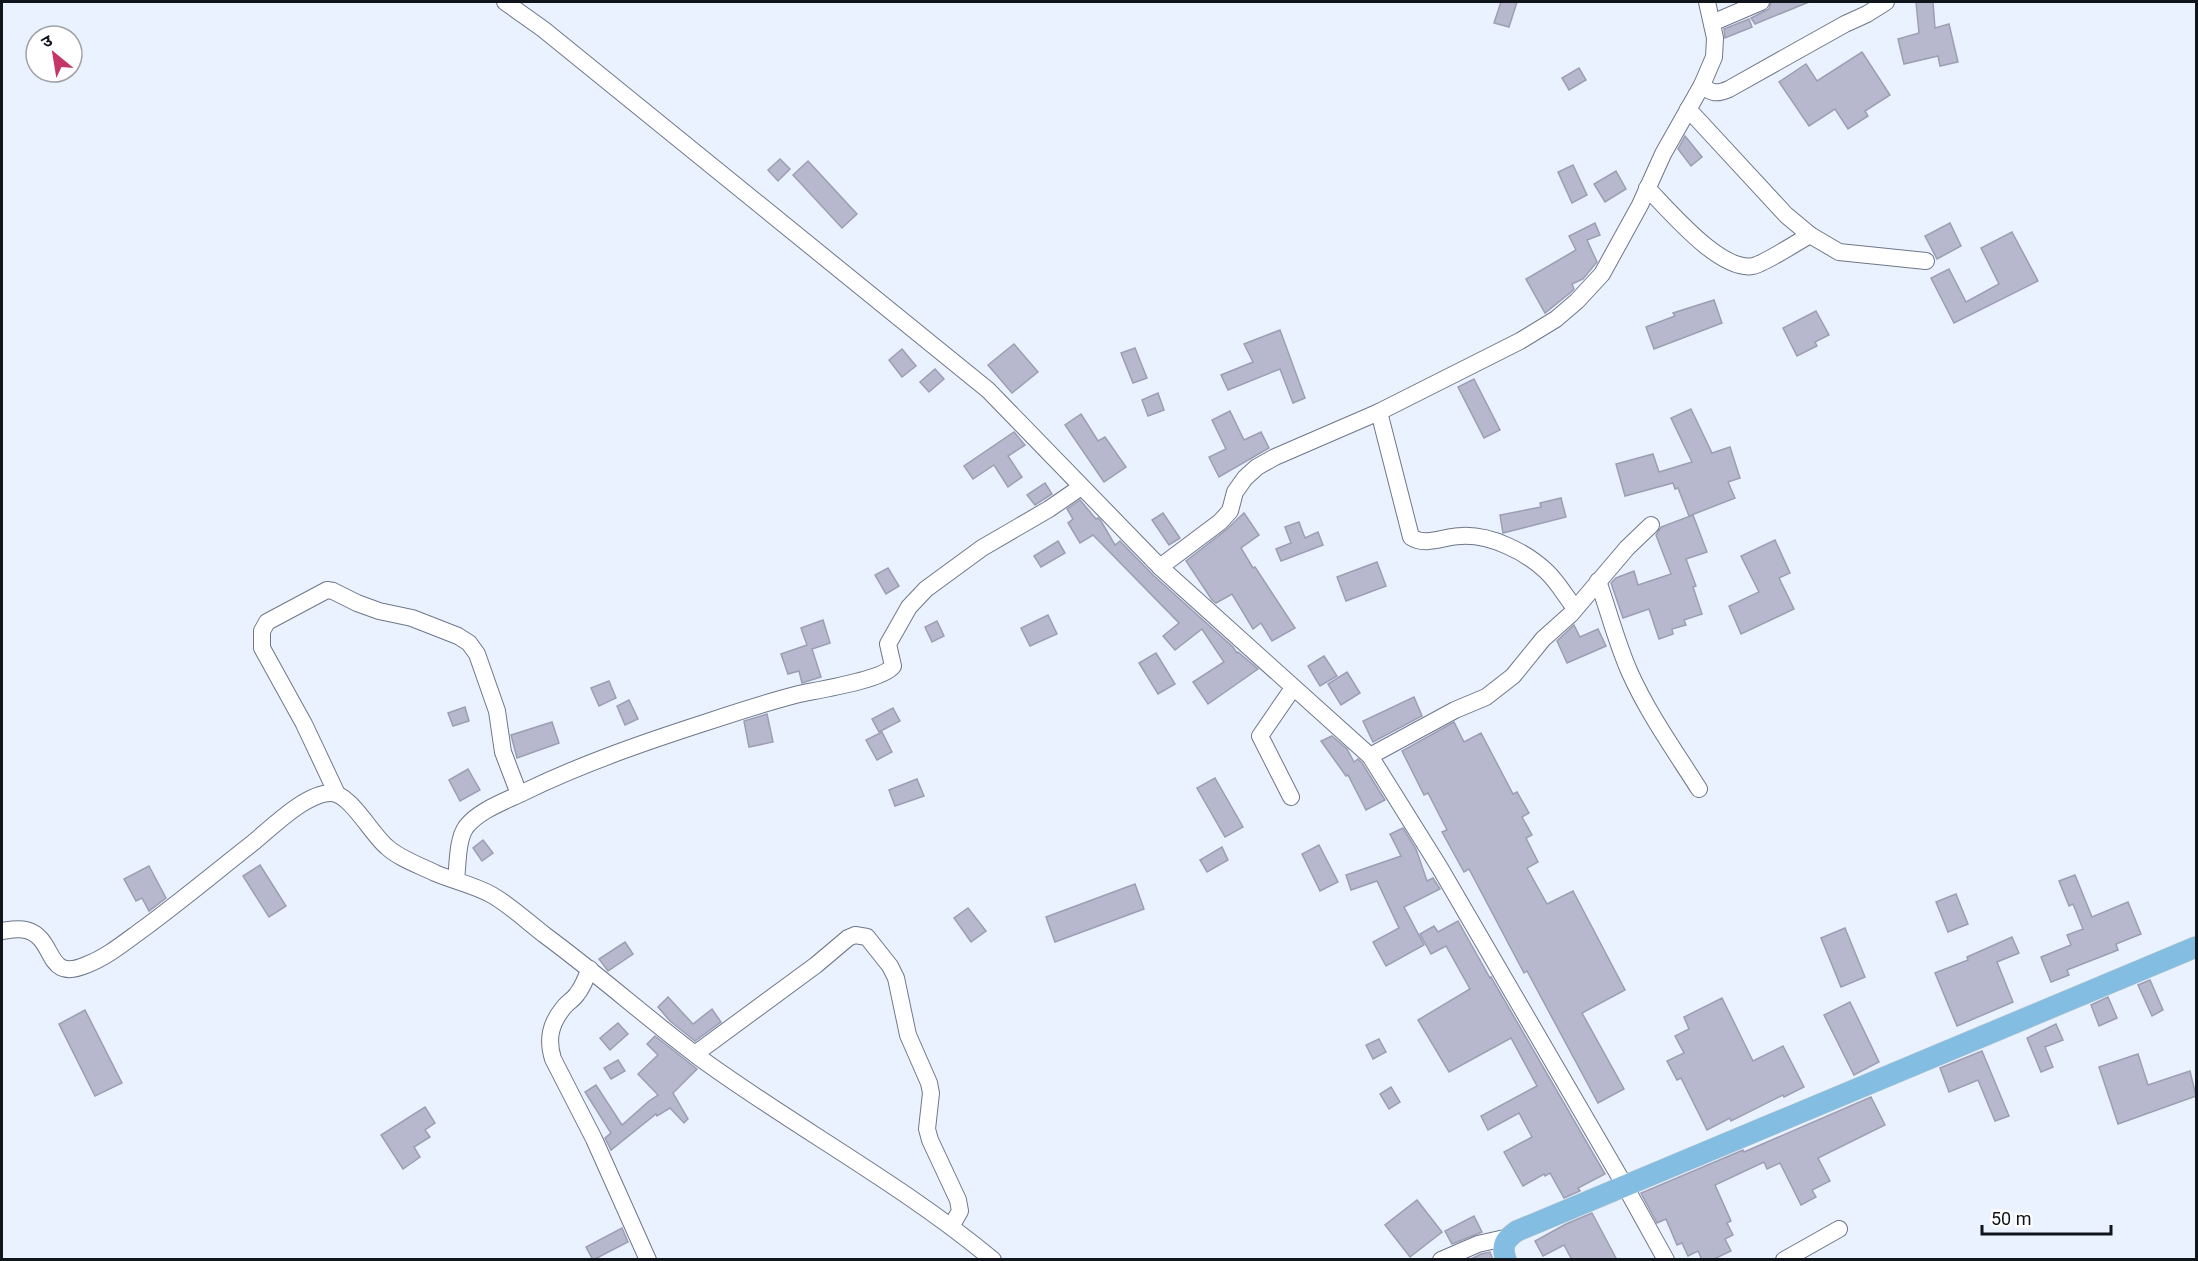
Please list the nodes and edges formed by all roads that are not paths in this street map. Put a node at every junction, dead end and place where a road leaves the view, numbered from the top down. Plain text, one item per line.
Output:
1 (1707, 2) edge
2 (1761, 2) edge
3 (1886, 2) edge
4 (508, 4) edge
5 (1712, 23) junction
6 (1702, 85) junction
7 (1688, 109) junction
8 (1647, 188) junction
9 (1810, 235) junction
10 (1926, 261) dead end
11 (1379, 412) junction
12 (1081, 487) junction
13 (1651, 525) dead end
14 (1160, 567) junction
15 (1598, 581) junction
16 (1575, 608) junction
17 (1293, 688) junction
18 (1370, 756) junction
19 (1699, 789) dead end
20 (337, 794) junction
21 (519, 794) junction
22 (1291, 797) dead end
23 (456, 880) junction
24 (2, 932) edge
25 (2196, 947) edge
26 (590, 969) junction
27 (695, 1053) junction
28 (1625, 1186) junction
29 (952, 1226) junction
30 (1839, 1229) dead end
31 (1509, 1237) junction
32 (648, 1260) edge
33 (993, 1260) edge
34 (1441, 1260) edge
35 (1506, 1260) edge
36 (1666, 1260) edge
37 (1784, 1260) edge

1 - 5 street
2 - 5 street
3 - 6 street
4 - 12 street
5 - 6 street
6 - 7 street
7 - 8 street
7 - 9 street
8 - 9 street
8 - 11 street
9 - 10 street
11 - 14 street
11 - 16 street
12 - 14 street
12 - 21 street
13 - 15 street
14 - 17 street
15 - 16 street
15 - 19 street
16 - 18 street
17 - 18 street
17 - 22 street
18 - 28 street
20 - 21 street
20 - 23 street
20 - 24 street
21 - 23 street
23 - 26 street
25 - 28 main road
26 - 27 street
26 - 32 street
27 - 29 street
27 - 29 street
28 - 31 main road
28 - 36 street
29 - 33 street
30 - 37 street
31 - 34 street
31 - 35 main road

